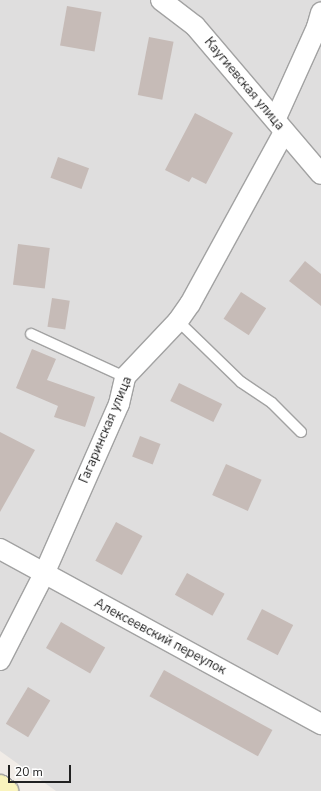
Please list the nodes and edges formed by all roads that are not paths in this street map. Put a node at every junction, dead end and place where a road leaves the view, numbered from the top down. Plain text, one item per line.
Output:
1 (162, 0) edge
2 (321, 13) edge
3 (280, 125) junction
4 (321, 174) edge
5 (178, 321) junction
6 (31, 334) dead end
7 (125, 377) junction
8 (301, 432) dead end
9 (0, 549) edge
10 (44, 574) junction
11 (0, 660) edge
12 (321, 724) edge
13 (0, 786) edge
14 (7, 791) edge

1 - 3 street, Каугиевская улица
2 - 3 street, Гагаринская улица
3 - 4 street, Каугиевская улица
3 - 5 street, Гагаринская улица
5 - 7 street, Гагаринская улица
5 - 8 lane
6 - 7 lane
7 - 10 street, Гагаринская улица
9 - 10 street, Алексеевский переулок
10 - 11 street, Гагаринская улица
10 - 12 street, Алексеевский переулок
13 - 14 main road

